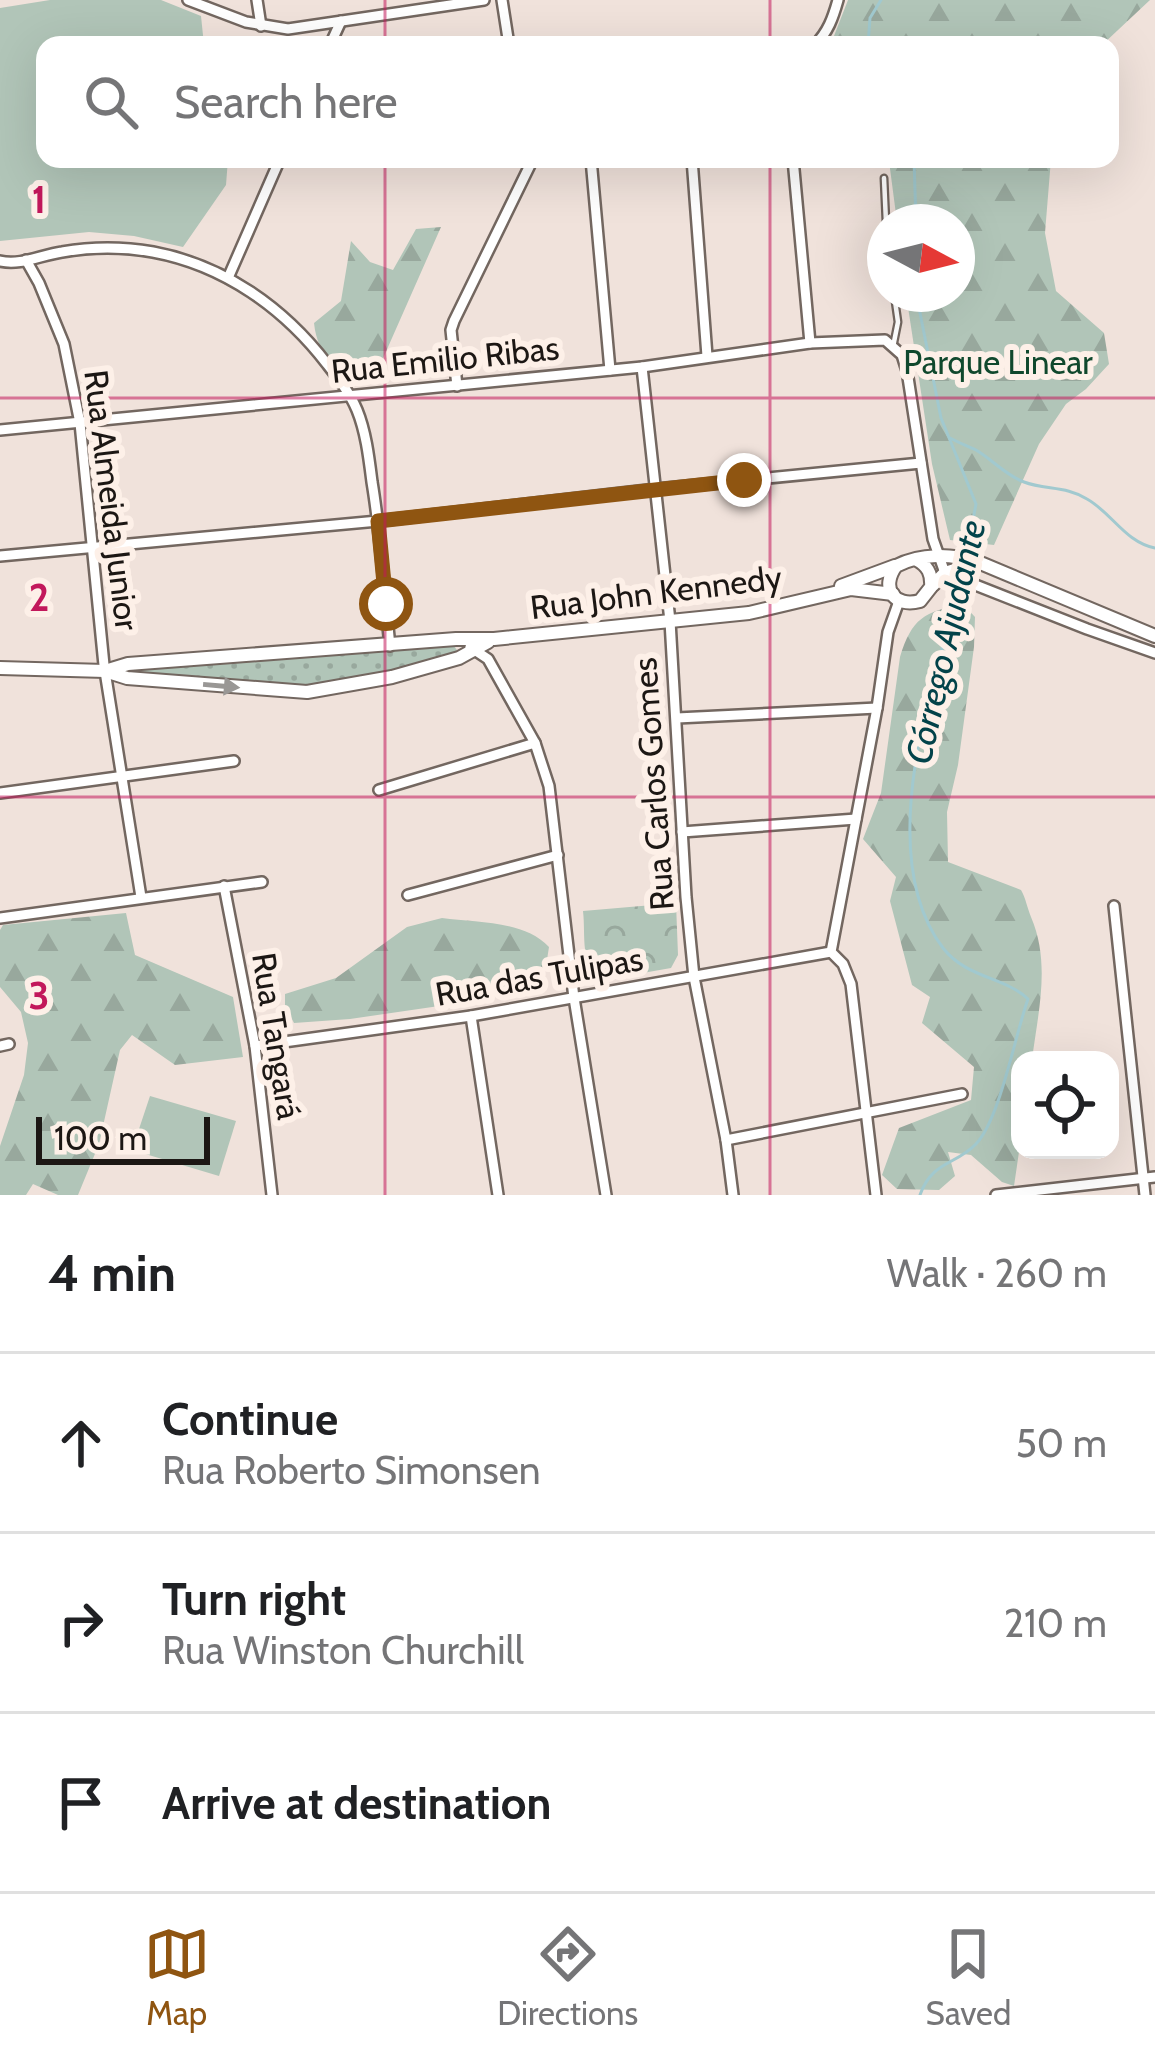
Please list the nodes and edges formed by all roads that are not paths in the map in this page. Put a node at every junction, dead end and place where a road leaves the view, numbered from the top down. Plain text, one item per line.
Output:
1 (188, 0) edge
2 (257, 0) edge
3 (484, 0) edge
4 (502, 0) edge
5 (838, 0) edge
6 (341, 21) junction
7 (261, 26) junction
8 (334, 36) edge
9 (508, 36) edge
10 (824, 36) edge
11 (276, 168) edge
12 (528, 168) edge
13 (592, 168) edge
14 (693, 168) edge
15 (794, 168) edge
16 (884, 178) dead end
17 (885, 204) edge
18 (26, 260) junction
19 (0, 261) edge
20 (14, 265) junction
21 (0, 272) edge
22 (228, 278) junction
23 (897, 312) edge
24 (810, 343) junction
25 (893, 347) junction
26 (707, 356) junction
27 (642, 367) junction
28 (610, 370) junction
29 (457, 386) junction
30 (350, 396) junction
31 (80, 423) junction
32 (0, 430) edge
33 (921, 463) junction
34 (656, 489) junction
35 (378, 521) junction
36 (94, 545) junction
37 (0, 556) edge
38 (937, 556) junction
39 (917, 560) junction
40 (974, 562) junction
41 (896, 566) junction
42 (951, 566) junction
43 (932, 587) junction
44 (991, 589) junction
45 (825, 594) junction
46 (896, 598) junction
47 (670, 620) junction
48 (1155, 636) edge
49 (470, 645) junction
50 (390, 646) junction
51 (1155, 653) edge
52 (0, 668) edge
53 (106, 671) junction
54 (877, 708) junction
55 (677, 718) junction
56 (535, 743) junction
57 (234, 761) dead end
58 (124, 777) junction
59 (379, 790) dead end
60 (0, 793) edge
61 (856, 819) junction
62 (682, 832) junction
63 (559, 855) junction
64 (262, 881) dead end
65 (224, 886) junction
66 (408, 895) dead end
67 (141, 897) junction
68 (1114, 906) dead end
69 (0, 918) edge
70 (831, 952) junction
71 (694, 977) junction
72 (574, 998) junction
73 (470, 1016) junction
74 (255, 1046) junction
75 (962, 1094) dead end
76 (868, 1113) junction
77 (727, 1140) junction
78 (1149, 1178) edge
79 (272, 1195) edge
80 (498, 1195) edge
81 (606, 1195) edge
82 (733, 1195) edge
83 (876, 1195) edge
84 (995, 1195) edge
85 (1145, 1195) edge

1 - 7 street
2 - 7 street
3 - 6 street
4 - 9 street
5 - 10 street
6 - 7 street
6 - 8 street
11 - 22 street
12 - 29 street
13 - 28 street
14 - 26 street
15 - 24 street
16 - 17 lane
18 - 20 street
18 - 22 street
18 - 31 street, Rua Almeida Junior
19 - 20 street
20 - 21 street
22 - 30 street
23 - 25 lane
24 - 25 street, Rua Emilio Ribas
24 - 26 street, Rua Emilio Ribas
25 - 33 street
26 - 27 street, Rua Emilio Ribas
27 - 28 street, Rua Emilio Ribas
27 - 34 street, Rua Carlos Gomes
28 - 29 street, Rua Emilio Ribas
29 - 30 street, Rua Emilio Ribas
30 - 31 street, Rua Emilio Ribas
30 - 35 street
31 - 32 street, Rua Emilio Ribas
31 - 36 street, Rua Almeida Junior
33 - 34 street
33 - 38 street
34 - 35 street
34 - 47 street, Rua Carlos Gomes
35 - 36 street
35 - 50 street
36 - 37 street
36 - 53 street, Rua Almeida Junior
38 - 39 street
38 - 42 street
39 - 41 street
39 - 43 street
40 - 42 street
40 - 44 street
40 - 48 street
41 - 45 street, Rua John Kennedy
41 - 46 street
42 - 43 street
42 - 44 street
43 - 46 street
44 - 51 street
45 - 46 street, Rua John Kennedy
45 - 47 street, Rua John Kennedy
46 - 54 street
47 - 49 street, Rua John Kennedy
47 - 55 street, Rua Carlos Gomes
49 - 50 street, Rua John Kennedy
53 -> 49 street, Rua John Kennedy
49 - 56 street
50 - 53 street, Rua John Kennedy
52 - 53 street, Rua John Kennedy
53 - 58 street, Rua Almeida Junior
54 - 55 street
54 - 61 street
55 - 62 street, Rua Carlos Gomes
56 - 59 street
56 - 63 street
57 - 58 street
58 - 60 street
58 - 67 street, Rua Almeida Junior
61 - 62 street
61 - 70 street
62 - 71 street, Rua Carlos Gomes
63 - 66 street
63 - 72 street
64 - 65 street
65 - 67 street
65 - 74 street, Rua Tangará
67 - 69 street
68 - 78 street
70 - 71 street, Rua das Tulipas
70 - 76 street
71 - 72 street, Rua das Tulipas
71 - 77 street, Rua Carlos Gomes
72 - 73 street, Rua das Tulipas
72 - 81 street
73 - 74 street, Rua das Tulipas
73 - 80 street
74 - 79 street, Rua Tangará
75 - 76 street
76 - 77 street
76 - 83 street
77 - 82 street, Rua Carlos Gomes
78 - 84 street
78 - 85 street

